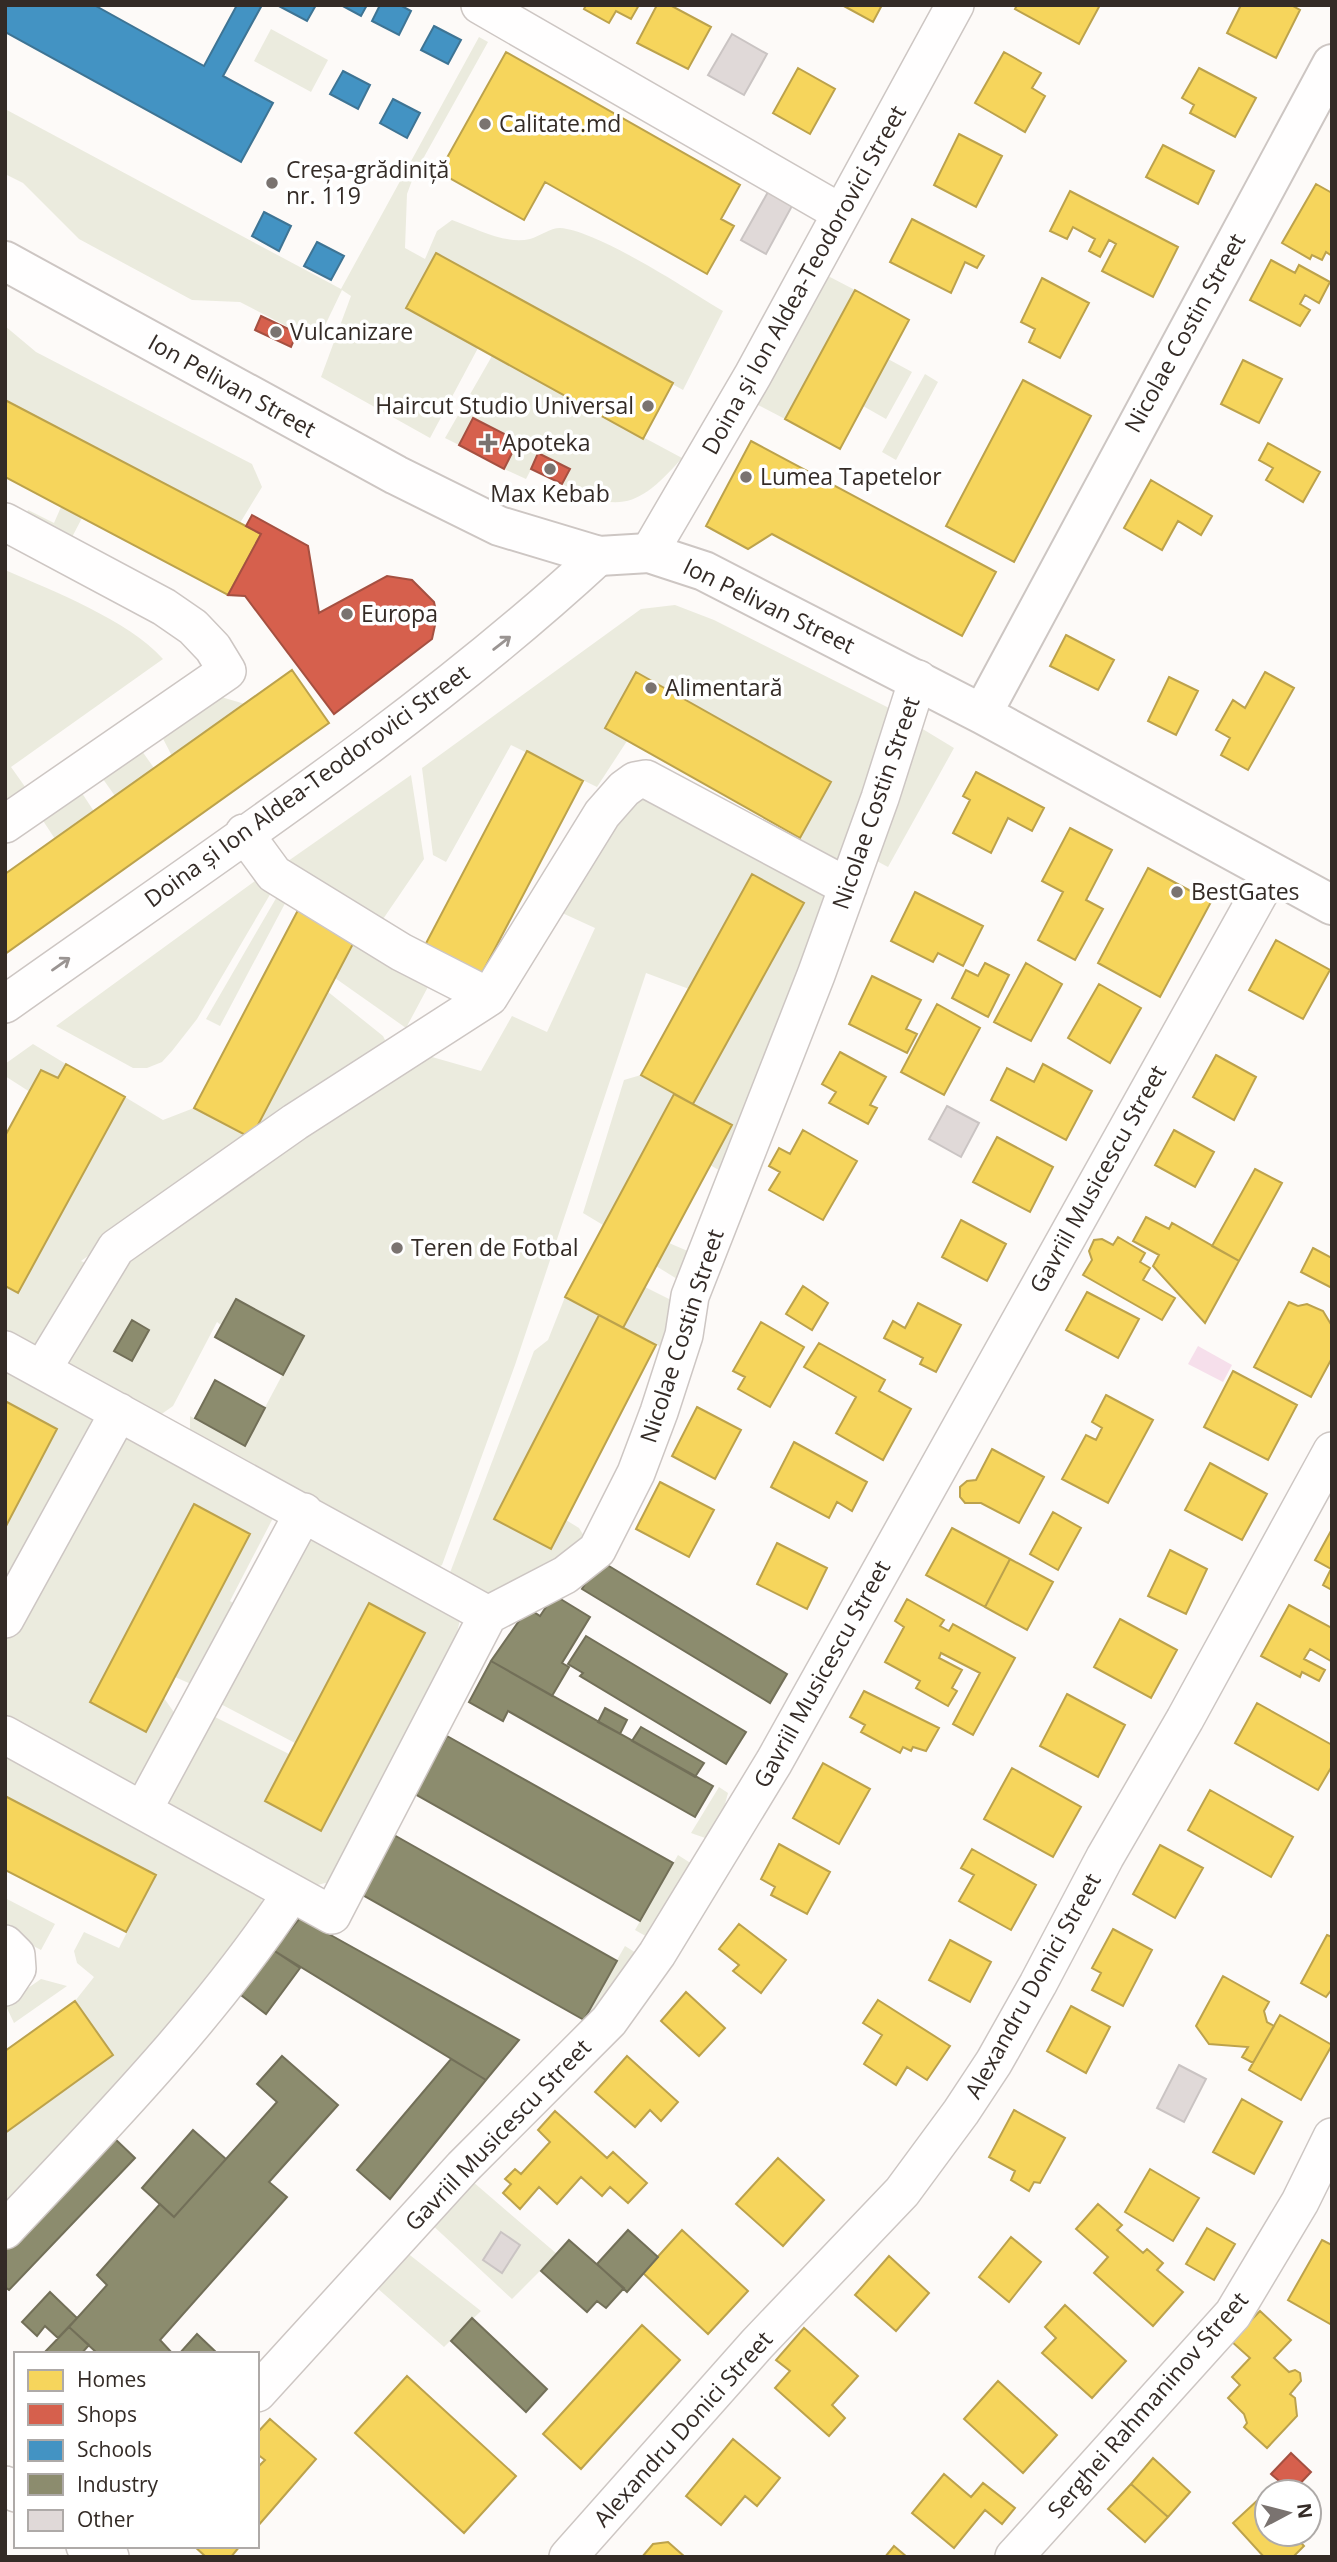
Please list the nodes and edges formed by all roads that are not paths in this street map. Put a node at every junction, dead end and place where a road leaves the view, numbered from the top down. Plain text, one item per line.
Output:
1 (480, 5) edge
2 (956, 5) edge
3 (526, 17) edge
4 (1332, 64) edge
5 (841, 213) junction
6 (5, 261) edge
7 (5, 522) edge
8 (649, 553) junction
9 (599, 556) junction
10 (918, 680) junction
11 (982, 713) junction
12 (5, 824) edge
13 (244, 833) junction
14 (1270, 872) junction
15 (848, 887) junction
16 (1332, 905) edge
17 (489, 997) junction
18 (5, 1004) edge
19 (5, 1350) edge
20 (42, 1370) junction
21 (119, 1412) junction
22 (1332, 1451) edge
23 (304, 1512) junction
24 (488, 1615) junction
25 (5, 1619) edge
26 (5, 1735) edge
27 (143, 1810) junction
28 (291, 1894) junction
29 (5, 1944) edge
30 (5, 1987) edge
31 (1332, 2137) edge
32 (5, 2230) edge
33 (259, 2391) edge
34 (90, 2548) edge
35 (111, 2557) edge
36 (568, 2557) edge
37 (1014, 2557) edge

1 - 3 street
2 - 5 street, Doina și Ion Aldea-Teodorovici Street
3 - 5 street
4 - 11 main road, Nicolae Costin Street
5 - 8 street, Doina și Ion Aldea-Teodorovici Street
6 - 9 main road, Ion Pelivan Street
7 - 12 street
8 - 9 main road, Ion Pelivan Street
8 - 10 main road, Ion Pelivan Street
13 -> 9 street, Doina și Ion Aldea-Teodorovici Street
10 - 11 main road, Ion Pelivan Street
10 - 15 street, Nicolae Costin Street
11 - 14 main road, Ion Pelivan Street
13 - 17 street
18 -> 13 street, Doina și Ion Aldea-Teodorovici Street
14 - 16 main road, Ion Pelivan Street
14 - 33 street, Gavriil Musicescu Street
15 - 17 street
15 - 24 street, Nicolae Costin Street
17 - 20 street
19 - 20 street
20 - 21 street
21 - 23 street
21 - 25 street
22 - 36 street, Alexandru Donici Street
23 - 24 street
23 - 27 street
24 - 28 street
26 - 27 street
27 - 28 street
28 - 32 street
29 - 30 street
31 - 37 street, Serghei Rahmaninov Street
34 - 35 street

